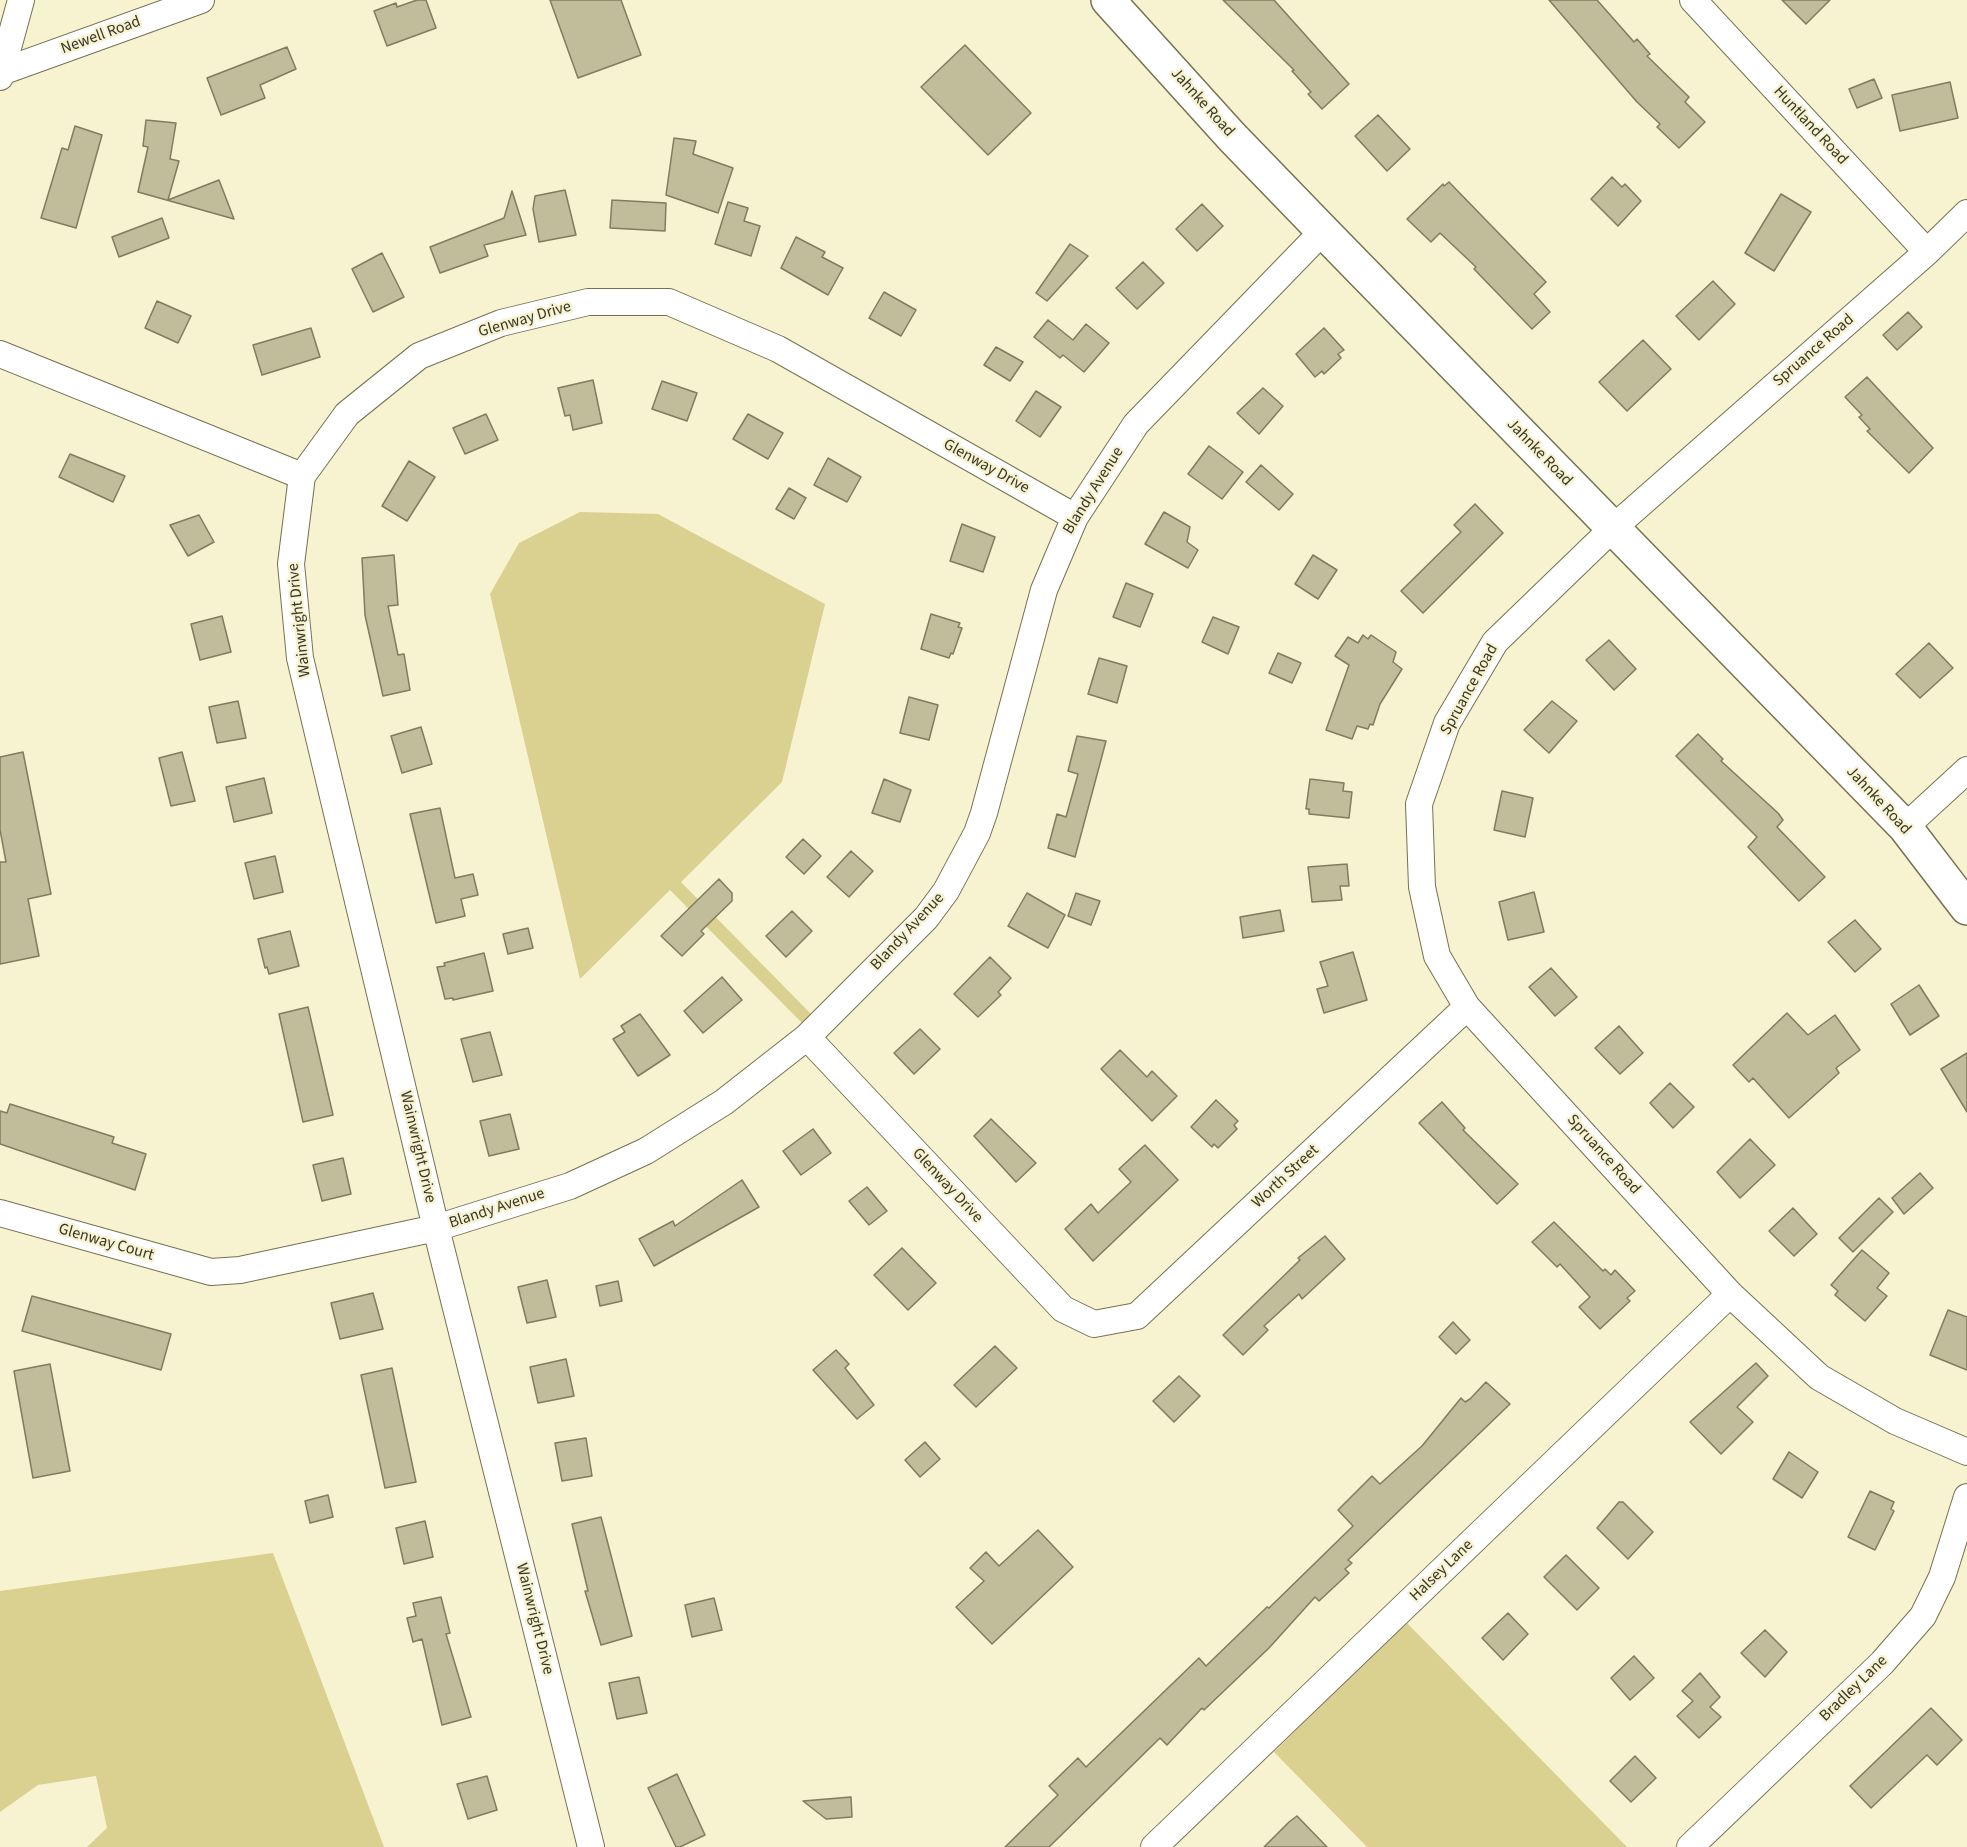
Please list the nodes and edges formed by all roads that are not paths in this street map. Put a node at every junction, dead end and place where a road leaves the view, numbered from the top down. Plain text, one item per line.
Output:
1 (21, 0) edge
2 (201, 0) edge
3 (1108, 0) edge
4 (1693, 0) edge
5 (1, 74) edge
6 (1967, 213) edge
7 (1323, 231) junction
8 (1927, 252) junction
9 (0, 354) edge
10 (302, 476) junction
11 (1076, 517) junction
12 (1613, 528) junction
13 (1967, 770) edge
14 (1905, 827) junction
15 (1967, 908) edge
16 (1467, 1007) junction
17 (807, 1037) junction
18 (0, 1213) edge
19 (436, 1228) junction
20 (211, 1272) joint
21 (1730, 1294) junction
22 (1094, 1324) joint
23 (1967, 1452) edge
24 (1967, 1497) edge
25 (591, 1847) edge
26 (1154, 1847) edge
27 (1690, 1847) edge

1 - 5 street
2 - 5 street, Newell Road
3 - 7 main road, Jahnke Road
4 - 8 street, Huntland Road
6 - 8 street, Spruance Road
7 - 11 street, Blandy Avenue
7 - 12 main road, Jahnke Road
8 - 12 street, Spruance Road
9 - 10 street
10 - 11 street, Glenway Drive
10 - 19 street, Wainwright Drive
11 - 17 street, Blandy Avenue
12 - 14 main road, Jahnke Road
12 - 16 street, Spruance Road
13 - 14 street
14 - 15 main road, Jahnke Road
16 - 21 street, Spruance Road
16 - 22 street, Worth Street
17 - 19 street, Blandy Avenue
17 - 22 street, Glenway Drive
18 - 20 street, Glenway Court
19 - 20 street, Blandy Avenue
19 - 25 street, Wainwright Drive
21 - 23 street, Spruance Road
21 - 26 street, Halsey Lane
24 - 27 street, Bradley Lane

